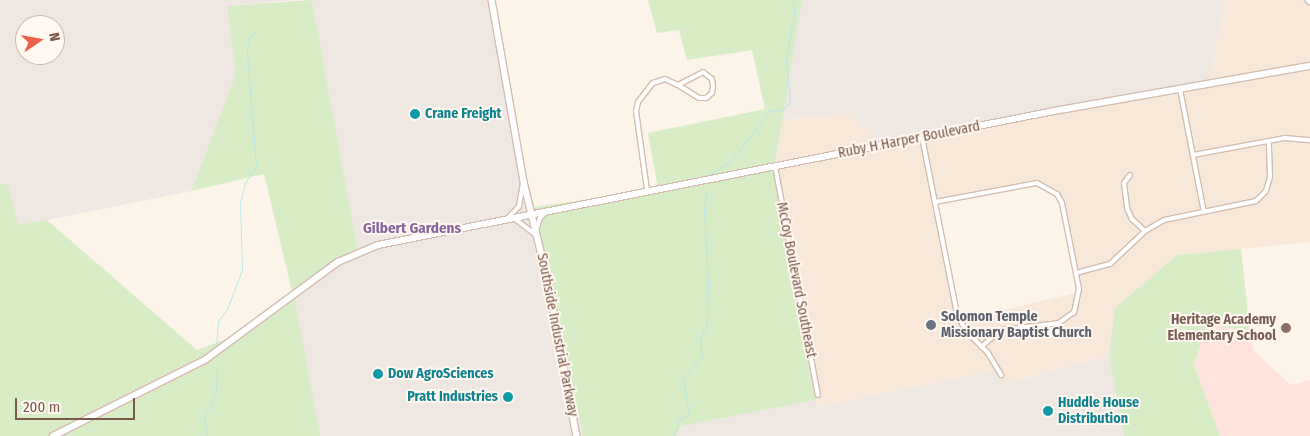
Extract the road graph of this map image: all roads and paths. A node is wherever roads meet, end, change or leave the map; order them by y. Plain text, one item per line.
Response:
1 (492, 0) edge
2 (1310, 66) edge
3 (678, 85) junction
4 (1180, 89) junction
5 (922, 137) junction
6 (1269, 140) junction
7 (1310, 140) edge
8 (1193, 155) junction
9 (775, 166) junction
10 (1130, 175) dead end
11 (714, 178) junction
12 (524, 182) junction
13 (715, 185) dead end
14 (647, 190) junction
15 (934, 202) junction
16 (550, 210) junction
17 (1204, 212) junction
18 (530, 214) junction
19 (508, 218) junction
20 (1145, 231) junction
21 (535, 234) junction
22 (1076, 273) junction
23 (981, 347) junction
24 (1001, 375) dead end
25 (818, 395) dead end
26 (53, 436) edge
27 (577, 436) edge

1 - 12 street, Southside Industrial Parkway
2 - 4 street, Ruby H Harper Boulevard
3 - 3 street
3 - 14 street
4 - 5 street, Ruby H Harper Boulevard
4 - 8 street
5 - 9 street, Ruby H Harper Boulevard
5 - 15 street
6 - 7 street
6 - 8 street
6 - 17 street
8 - 17 street
9 - 11 street, Ruby H Harper Boulevard
9 - 25 street, McCoy Boulevard Southeast
10 - 20 street
11 - 13 street
11 - 14 street, Ruby H Harper Boulevard
12 - 18 street, Southside Industrial Parkway
12 - 19 street, Southside Industrial Parkway
14 - 16 street, Ruby H Harper Boulevard
15 - 22 street
15 - 23 street
16 - 18 street, Ruby H Harper Boulevard
16 - 21 street, Southside Industrial Parkway
17 - 20 street
18 - 19 street, Ruby H Harper Boulevard
18 - 21 street, Southside Industrial Parkway
19 - 21 street
19 - 26 street, Ruby H Harper Boulevard
20 - 22 street
21 - 27 street, Southside Industrial Parkway
22 - 23 street
23 - 24 street

